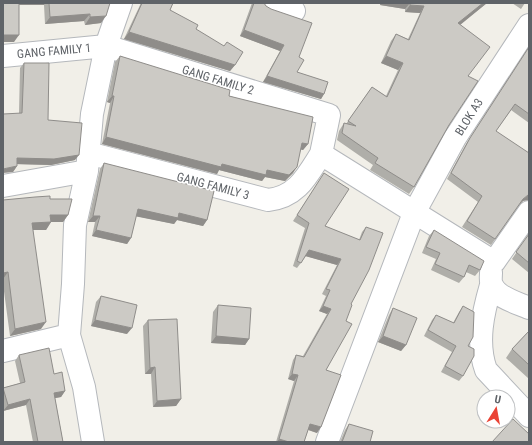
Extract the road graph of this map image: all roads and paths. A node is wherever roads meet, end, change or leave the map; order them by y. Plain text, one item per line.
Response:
1 (121, 3) edge
2 (270, 3) edge
3 (294, 11) dead end
4 (529, 25) edge
5 (106, 46) junction
6 (3, 56) edge
7 (321, 154) junction
8 (87, 162) junction
9 (3, 186) edge
10 (529, 212) edge
11 (414, 213) junction
12 (494, 262) junction
13 (491, 285) junction
14 (529, 308) edge
15 (69, 335) junction
16 (3, 351) edge
17 (529, 416) edge
18 (93, 442) edge
19 (327, 442) edge

1 - 5 street
2 - 3 street
4 - 11 street, BLOK A3
5 - 6 street, GANG FAMILY 1
5 - 7 street, GANG FAMILY 2
5 - 8 street
7 - 8 street, GANG FAMILY 3
7 - 11 street
8 - 9 street
8 - 15 street
10 - 12 street
11 - 12 street
11 - 19 street, BLOK A3
12 - 13 street
13 - 14 street
13 - 17 street
15 - 16 street
15 - 18 street

